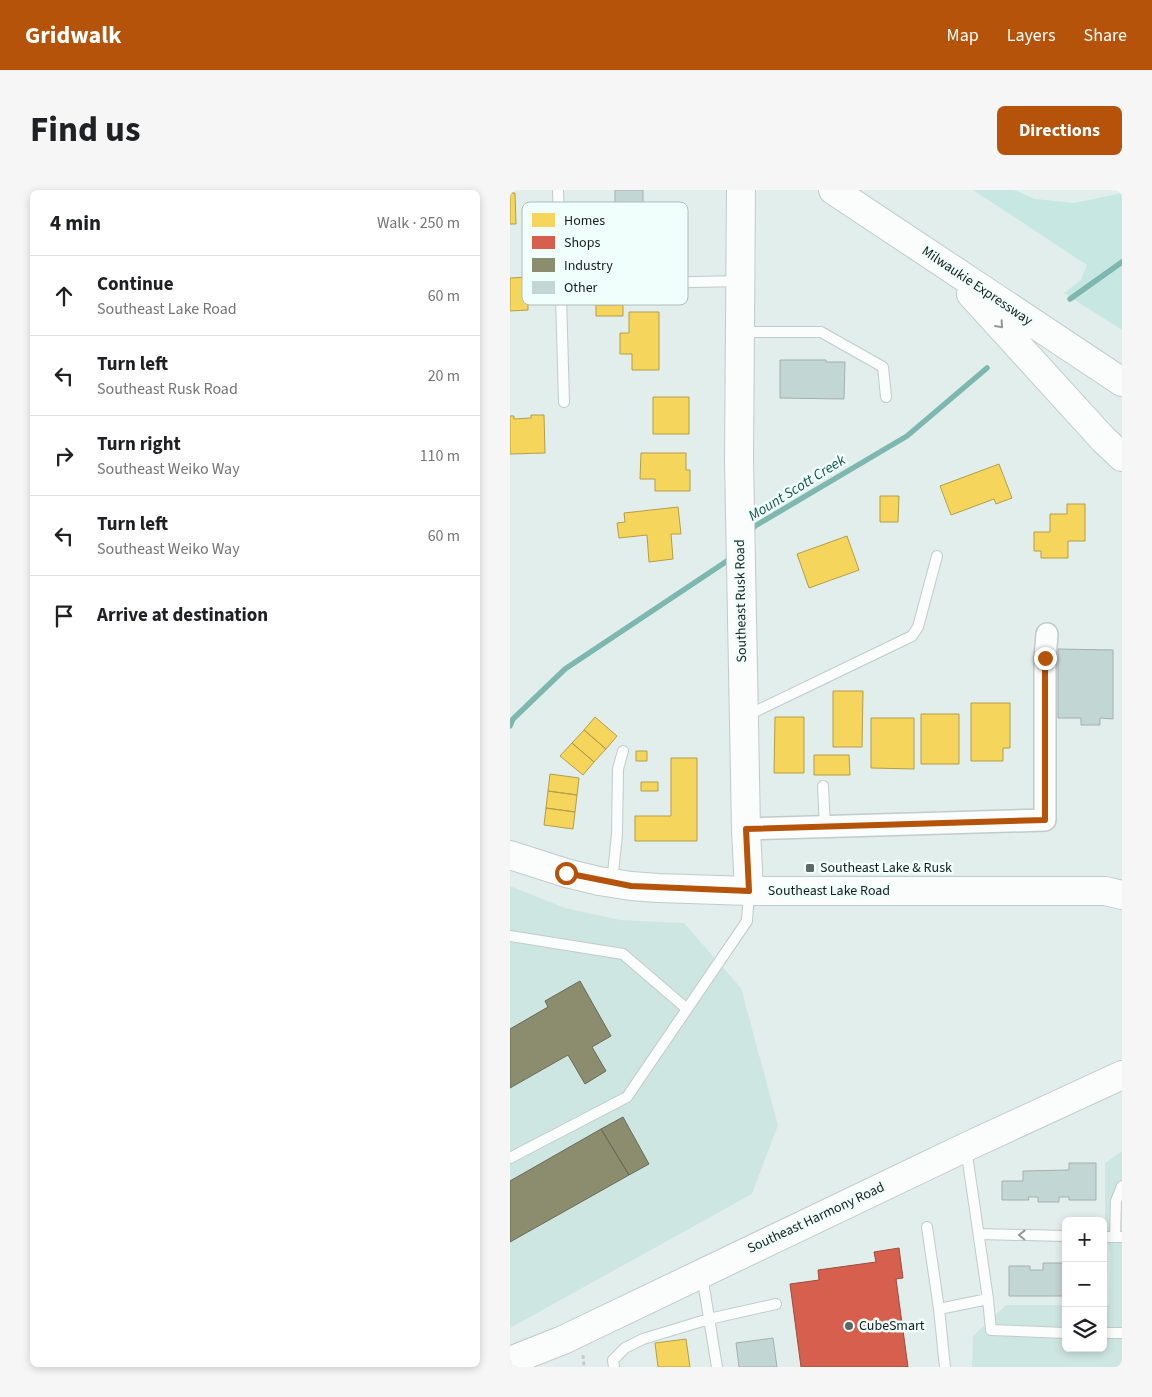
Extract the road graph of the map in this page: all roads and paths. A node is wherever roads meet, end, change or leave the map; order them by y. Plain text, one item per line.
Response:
1 (741, 190) edge
2 (833, 190) edge
3 (944, 263) junction
4 (741, 281) junction
5 (688, 282) edge
6 (561, 305) edge
7 (740, 332) junction
8 (1122, 382) edge
9 (886, 397) dead end
10 (564, 402) dead end
11 (1122, 457) edge
12 (937, 556) dead end
13 (1047, 634) dead end
14 (743, 718) junction
15 (623, 750) dead end
16 (823, 786) dead end
17 (825, 827) junction
18 (746, 829) junction
19 (510, 855) edge
20 (612, 883) junction
21 (749, 891) junction
22 (1122, 895) edge
23 (510, 936) edge
24 (687, 1009) junction
25 (1122, 1075) edge
26 (966, 1147) junction
27 (510, 1158) edge
28 (1122, 1186) edge
29 (928, 1226) dead end
30 (979, 1234) junction
31 (1062, 1236) edge
32 (1118, 1237) edge
33 (702, 1274) junction
34 (988, 1299) junction
35 (776, 1304) dead end
36 (939, 1309) junction
37 (709, 1319) junction
38 (1062, 1333) edge
39 (1107, 1333) edge
40 (1122, 1333) edge
41 (582, 1350) dead end
42 (510, 1361) edge
43 (584, 1367) edge
44 (614, 1367) edge
45 (717, 1367) edge
46 (944, 1367) edge

1 - 4 main road, Southeast Rusk Road
2 - 3 main road, Milwaukie Expressway
3 - 8 main road, Milwaukie Expressway
3 -> 11 main road
4 - 5 lane
4 - 7 main road, Southeast Rusk Road
6 - 10 lane
7 - 9 lane
7 - 14 main road, Southeast Rusk Road
12 - 14 lane
13 - 17 street
14 - 18 main road, Southeast Rusk Road
15 - 20 lane
16 - 17 lane
17 - 18 street
18 - 21 main road, Southeast Rusk Road
19 - 20 main road, Southeast Lake Road
20 - 21 main road, Southeast Lake Road
21 - 22 main road, Southeast Lake Road
21 - 24 lane
23 - 24 lane
24 - 27 lane
25 - 26 main road, Southeast Harmony Road
26 - 30 lane
26 - 33 main road, Southeast Harmony Road
28 - 32 lane
29 - 36 lane
31 -> 30 lane
30 - 34 lane
33 - 37 lane
33 - 42 main road, Southeast Harmony Road
34 - 36 lane
34 - 38 lane
35 - 37 lane
36 - 46 lane
37 - 44 lane
37 - 45 lane
39 - 40 lane
41 - 43 path

